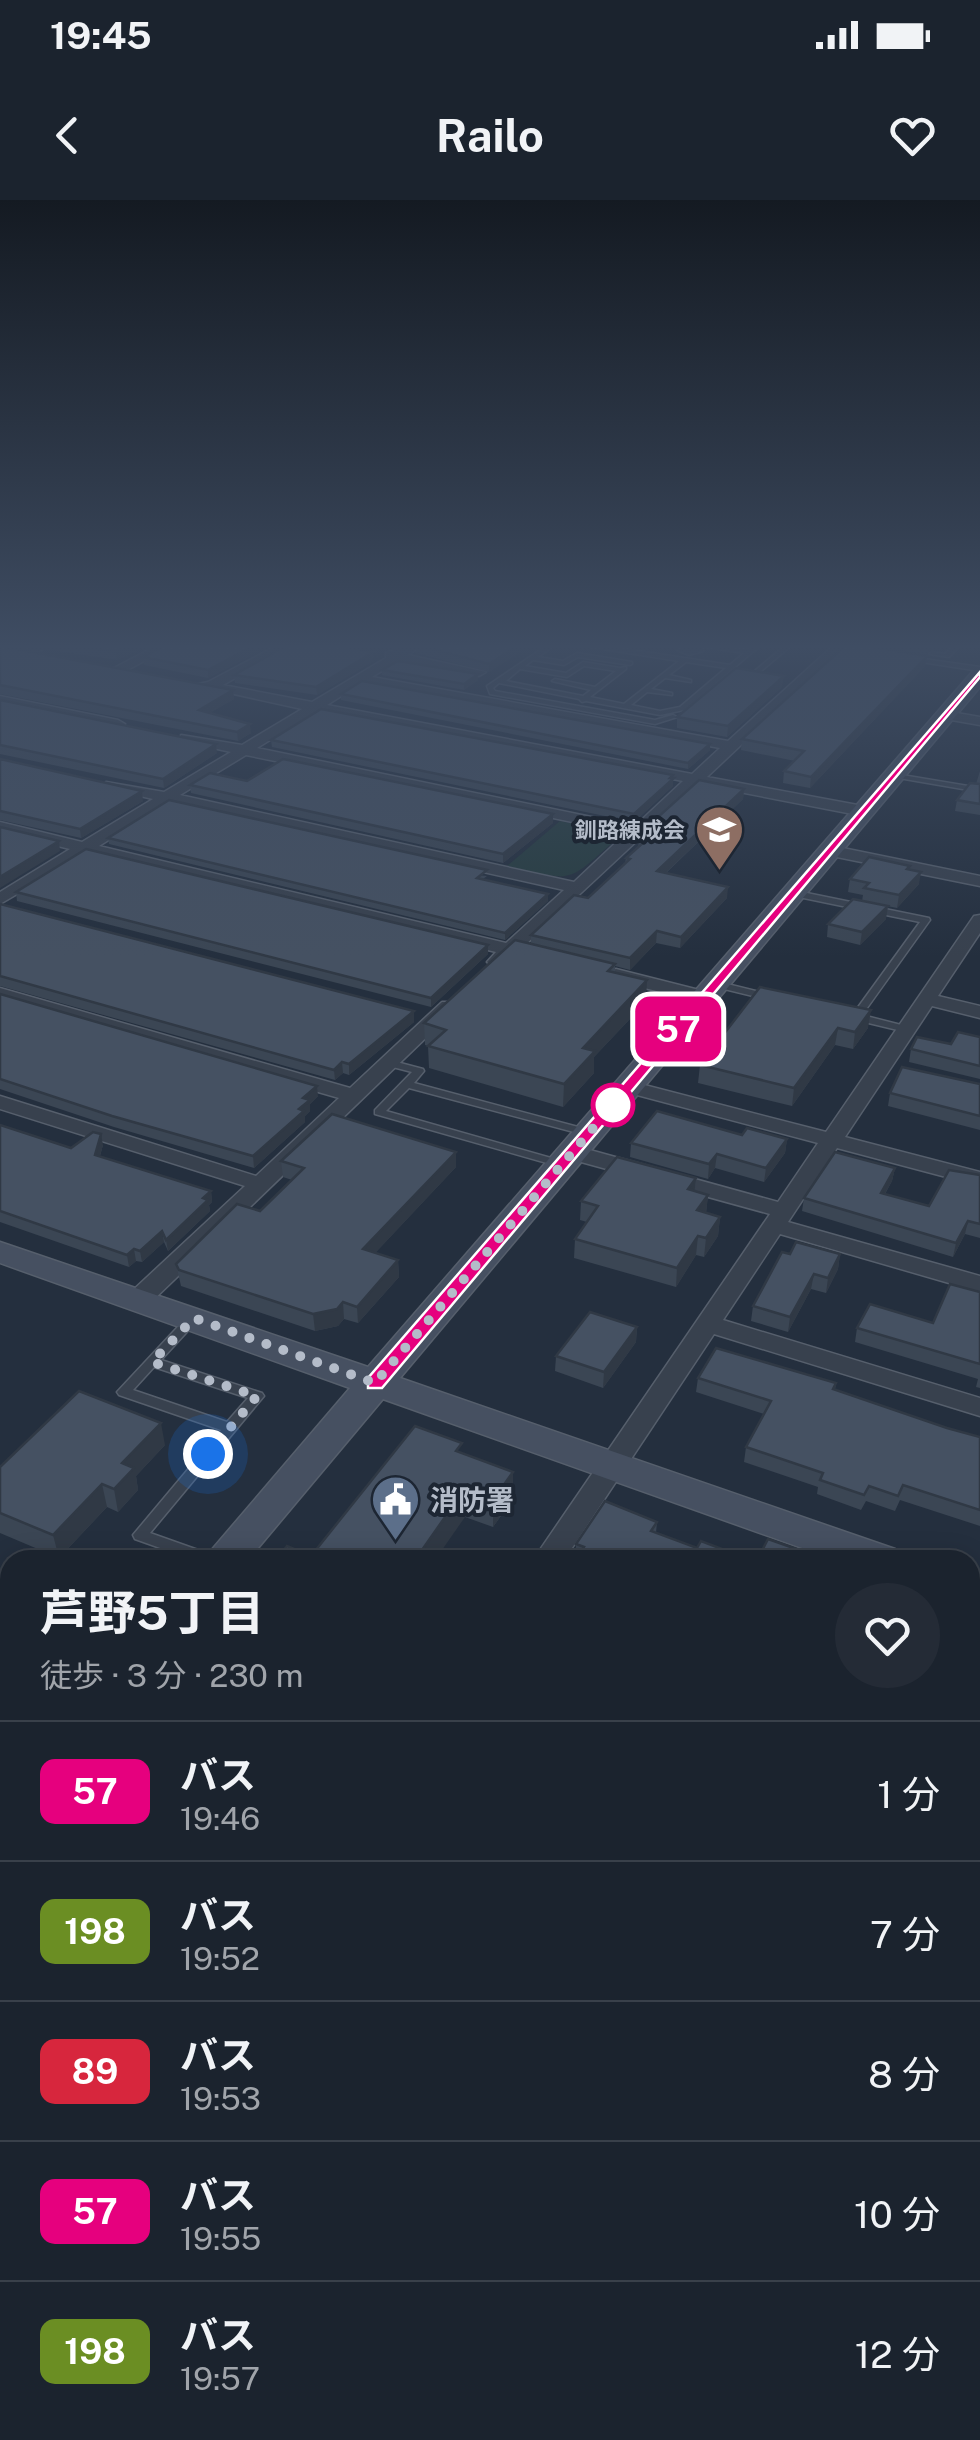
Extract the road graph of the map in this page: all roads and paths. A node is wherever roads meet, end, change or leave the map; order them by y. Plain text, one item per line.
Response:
1 (237, 749) edge
2 (536, 749) edge
3 (728, 749) edge
4 (915, 749) edge
5 (244, 750) junction
6 (893, 775) junction
7 (694, 779) junction
8 (93, 780) edge
9 (980, 790) edge
10 (167, 797) junction
11 (863, 811) junction
12 (0, 827) edge
13 (638, 831) junction
14 (82, 848) junction
15 (828, 850) junction
16 (980, 881) edge
17 (575, 887) junction
18 (792, 892) junction
19 (6, 904) edge
20 (976, 934) edge
21 (520, 952) junction
22 (588, 968) edge
23 (486, 972) edge
24 (709, 990) junction
25 (0, 994) edge
26 (460, 995) edge
27 (927, 1000) junction
28 (787, 1001) edge
29 (980, 1012) edge
30 (841, 1013) edge
31 (859, 1018) junction
32 (906, 1029) junction
33 (389, 1063) junction
34 (407, 1084) junction
35 (629, 1087) junction
36 (354, 1096) junction
37 (0, 1102) edge
38 (832, 1139) junction
39 (574, 1150) junction
40 (980, 1179) edge
41 (258, 1183) junction
42 (778, 1218) junction
43 (0, 1252) edge
44 (980, 1284) edge
45 (140, 1298) junction
46 (194, 1318) junction
47 (708, 1324) junction
48 (152, 1362) junction
49 (375, 1383) junction
50 (980, 1407) edge
51 (230, 1428) junction
52 (608, 1467) junction
53 (183, 1550) edge
54 (233, 1550) edge
55 (554, 1550) edge
56 (852, 1550) edge

1 - 5 street
2 - 7 street
3 - 7 street
4 - 6 street
5 - 10 street
5 - 13 street
6 - 9 lane
6 - 11 street
7 - 11 street
7 - 13 street
8 - 10 street
10 - 14 street
10 - 17 street
11 - 15 street
12 - 14 street
13 - 17 street
14 - 19 street
14 - 21 street
15 - 16 street
15 - 18 street
17 - 21 street
18 - 24 street
18 - 31 lane
20 - 27 street
21 - 23 street
22 - 24 street
24 - 28 lane
24 - 35 street
25 - 36 street
26 - 33 street
27 - 29 street
27 - 32 street
30 - 31 lane
31 - 32 lane
32 - 38 street
33 - 34 lane
33 - 36 street
34 - 39 lane
34 - 39 lane
35 - 38 street
35 - 39 street
36 - 41 street
37 - 41 street
38 - 40 street
38 - 42 street
39 - 42 street
39 - 49 street
41 - 45 street
42 - 44 street
42 - 47 street
43 - 45 street
45 - 46 street
46 - 48 lane
46 - 49 street
47 - 50 street
47 - 52 street
48 - 51 lane
48 - 51 lane
49 - 52 street
49 - 54 street
51 - 53 lane
52 - 55 street
52 - 56 street

